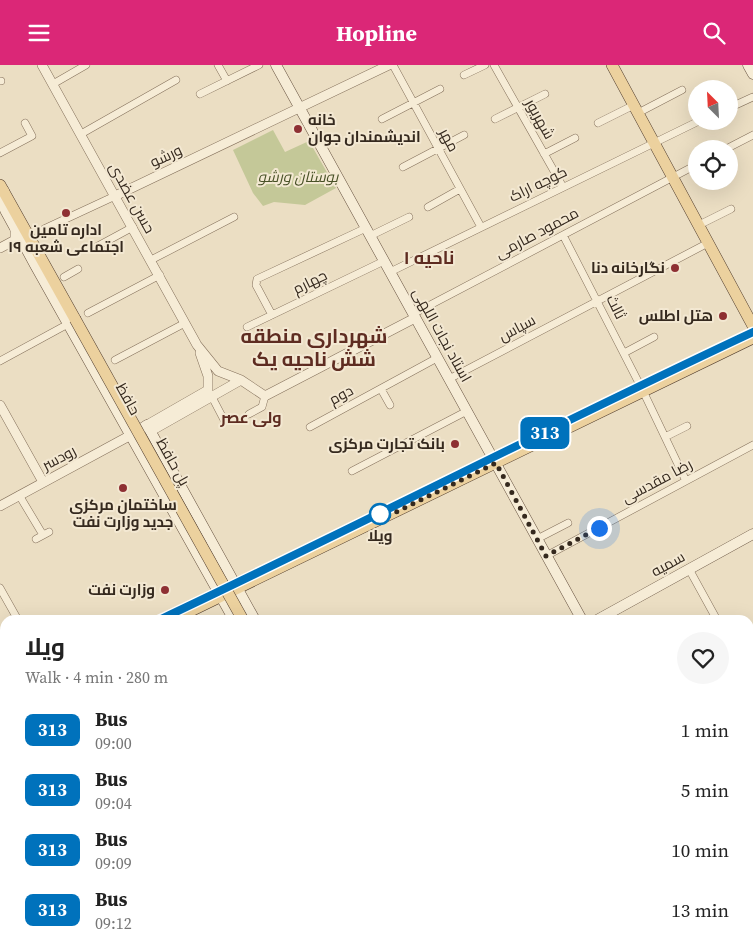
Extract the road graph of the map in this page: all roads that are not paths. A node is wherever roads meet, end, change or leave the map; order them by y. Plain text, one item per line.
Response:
1 (42, 65) edge
2 (86, 65) edge
3 (218, 65) edge
4 (259, 65) edge
5 (276, 65) edge
6 (389, 65) edge
7 (393, 65) edge
8 (485, 65) edge
9 (494, 65) edge
10 (612, 65) edge
11 (748, 65) edge
12 (753, 74) edge
13 (464, 75) dead end
14 (176, 80) dead end
15 (227, 81) junction
16 (53, 84) junction
17 (440, 89) dead end
18 (682, 90) dead end
19 (200, 94) dead end
20 (545, 94) dead end
21 (753, 97) edge
22 (414, 103) junction
23 (738, 104) edge
24 (518, 107) junction
25 (300, 108) junction
26 (636, 109) junction
27 (382, 119) dead end
28 (495, 119) dead end
29 (25, 123) dead end
30 (598, 123) dead end
31 (688, 126) edge
32 (81, 134) junction
33 (464, 135) dead end
34 (753, 135) edge
35 (575, 137) dead end
36 (654, 142) junction
37 (738, 143) edge
38 (438, 149) junction
39 (0, 153) edge
40 (544, 154) junction
41 (403, 167) dead end
42 (688, 169) edge
43 (673, 177) junction
44 (563, 187) junction
45 (2, 188) edge
46 (460, 189) junction
47 (115, 196) junction
48 (428, 207) dead end
49 (731, 209) dead end
50 (234, 217) dead end
51 (408, 217) dead end
52 (698, 225) junction
53 (133, 227) junction
54 (481, 227) junction
55 (15, 228) junction
56 (44, 229) dead end
57 (368, 232) junction
58 (563, 235) junction
59 (708, 243) junction
60 (96, 247) dead end
61 (0, 248) edge
62 (151, 260) junction
63 (384, 261) junction
64 (78, 269) dead end
65 (390, 272) junction
66 (160, 275) junction
67 (64, 277) dead end
68 (597, 301) junction
69 (88, 313) dead end
70 (272, 315) junction
71 (414, 316) junction
72 (72, 322) junction
73 (185, 323) junction
74 (753, 326) edge
75 (247, 327) dead end
76 (654, 337) dead end
77 (753, 338) edge
78 (197, 345) junction
79 (624, 353) junction
80 (437, 358) junction
81 (115, 360) dead end
82 (0, 361) edge
83 (449, 379) junction
84 (241, 380) junction
85 (381, 389) junction
86 (644, 391) junction
87 (265, 396) junction
88 (212, 397) junction
89 (0, 405) edge
90 (390, 405) dead end
91 (467, 411) junction
92 (249, 414) dead end
93 (3, 416) edge
94 (224, 420) dead end
95 (687, 426) dead end
96 (310, 427) dead end
97 (149, 428) junction
98 (131, 435) junction
99 (665, 437) junction
100 (753, 445) edge
101 (496, 463) junction
102 (352, 471) dead end
103 (686, 481) junction
104 (42, 482) junction
105 (19, 495) junction
106 (193, 505) junction
107 (0, 506) edge
108 (175, 515) junction
109 (568, 523) dead end
110 (208, 533) junction
111 (753, 534) edge
112 (43, 536) dead end
113 (537, 539) junction
114 (190, 542) junction
115 (546, 556) junction
116 (689, 569) junction
117 (0, 587) edge
118 (238, 589) junction
119 (221, 597) junction
120 (15, 615) edge
121 (183, 615) edge
122 (231, 615) edge
123 (240, 615) edge
124 (252, 615) edge
125 (579, 615) edge
126 (606, 615) edge
127 (714, 615) edge

1 - 16 street, حسن عضدی
2 - 16 street
3 - 15 street
4 - 15 street
5 - 25 main road, استاد نجات اللهی
6 - 25 street, ورشو
7 - 22 street, مهر
8 - 13 street
9 - 24 street, شهریور
10 - 26 main road
11 - 12 main road
14 - 32 street
15 - 19 street
16 - 32 street, حسن عضدی
17 - 22 street
18 - 26 street
20 - 24 street
21 - 23 street
22 - 27 street
22 - 38 street, مهر
24 - 28 street
24 - 40 street, شهریور
25 - 47 street, ورشو
25 - 57 main road, استاد نجات اللهی
26 - 30 street
26 - 36 main road
29 - 39 street
31 - 36 street, کوچه اراک
32 - 47 street, حسن عضدی
33 - 38 street
34 - 37 street
35 - 40 street
36 - 43 main road
36 - 44 street, کوچه اراک
38 - 41 street
38 - 46 street, مهر
40 - 44 street, شهریور
42 - 43 street, محمود صارمی
43 - 52 main road
43 - 58 street, محمود صارمی
44 - 54 street, کوچه اراک
45 - 55 main road, حافظ
45 - 72 main road, حافظ
46 - 48 street
46 - 54 street, مهر
47 - 53 street, حسن عضدی
47 - 56 street, ورشو
49 - 52 street
50 - 62 street
51 - 57 street
52 - 59 main road
53 - 60 street
53 - 62 street, حسن عضدی
54 - 65 street, کوچه اراک
55 - 61 street
55 - 72 main road, حافظ
57 - 63 main road, استاد نجات اللهی
57 - 70 street
58 - 68 street, ثالث
58 - 71 street, محمود صارمی
59 - 68 street, سپاس
59 - 74 main road
62 - 66 street, حسن عضدی
63 - 65 main road, استاد نجات اللهی
63 - 70 street, چهارم
64 - 67 street
65 - 71 main road, استاد نجات اللهی
66 - 69 street
66 - 73 street, حسن عضدی
68 - 79 street, ثالث
68 - 83 street, سپاس
70 - 75 street, چهارم
71 - 80 main road, استاد نجات اللهی
71 - 87 street, محمود صارمی
72 - 82 street
72 - 98 main road, حافظ
72 - 123 main road, پل حافظ, bridge
73 - 78 street, حسن عضدی
73 - 81 street
76 - 79 street
77 - 86 main road
78 - 84 street
78 - 97 street
79 - 86 street, ثالث
80 - 83 main road, استاد نجات اللهی
80 - 85 street, دوم
83 - 91 main road, استاد نجات اللهی
84 - 87 street
84 - 88 street
85 - 90 street
85 - 96 street, دوم
86 - 99 street, ثالث
86 - 101 main road
87 - 92 street
88 - 94 street
88 - 97 street
89 - 93 street
91 - 101 main road, استاد نجات اللهی
91 - 102 street
93 - 104 street
95 - 99 street
97 - 98 main road
97 - 106 main road, حافظ
98 - 104 street, رودسر
98 - 108 main road, حافظ
99 - 103 street, ثالث
100 - 103 street, رضا مقدسی
101 - 113 main road, استاد نجات اللهی
101 - 118 main road
103 - 115 street, رضا مقدسی
104 - 105 street, رودسر
105 - 107 street, رودسر
105 - 112 street
106 - 108 main road
106 - 110 main road, حافظ
108 - 114 main road, حافظ
109 - 113 street
110 - 114 main road
110 - 118 main road, حافظ
111 - 116 main road, سمیه
113 - 115 main road, استاد نجات اللهی
114 - 119 main road, حافظ
115 - 125 main road, استاد نجات اللهی
116 - 126 main road, سمیه
116 - 127 street
117 - 120 street
118 - 119 main road
118 - 124 main road, حافظ
119 - 121 main road
119 - 122 main road, حافظ

